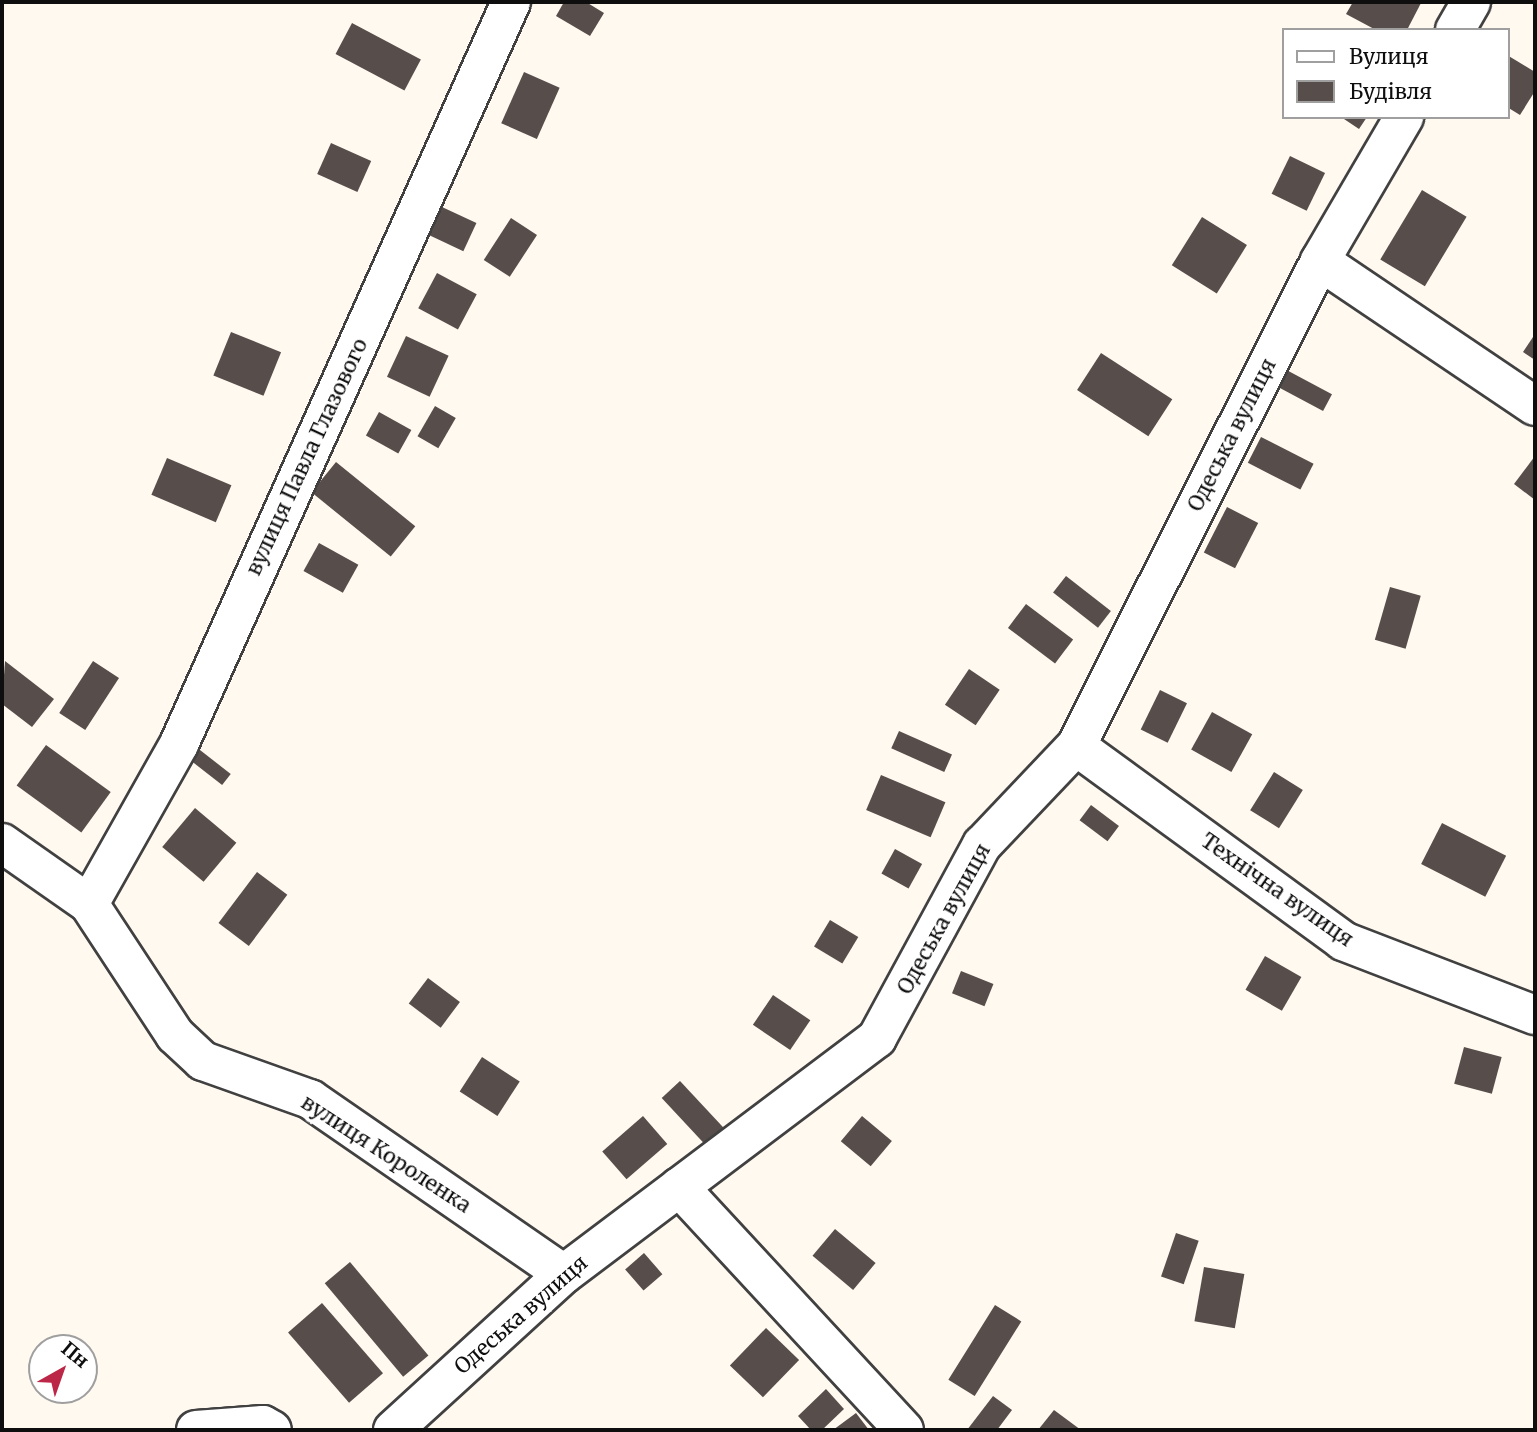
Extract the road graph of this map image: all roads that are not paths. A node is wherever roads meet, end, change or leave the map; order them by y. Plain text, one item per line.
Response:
1 (511, 2) edge
2 (1471, 2) edge
3 (1456, 28) edge
4 (1403, 119) edge
5 (1320, 261) junction
6 (1535, 406) edge
7 (1076, 746) junction
8 (2, 843) edge
9 (89, 904) junction
10 (1535, 1015) edge
11 (679, 1187) junction
12 (564, 1273) junction
13 (196, 1430) edge
14 (272, 1430) edge
15 (393, 1430) edge
16 (904, 1430) edge

1 - 9 street, вулиця Павла Глазового
2 - 3 street
4 - 5 street, Одеська вулиця
5 - 6 street
5 - 7 street, Одеська вулиця
7 - 10 street, Технічна вулиця
7 - 11 street, Одеська вулиця
8 - 9 street, вулиця Короленка
9 - 12 street, вулиця Короленка
11 - 12 street, Одеська вулиця
11 - 16 street
12 - 15 street, Одеська вулиця
13 - 14 street

